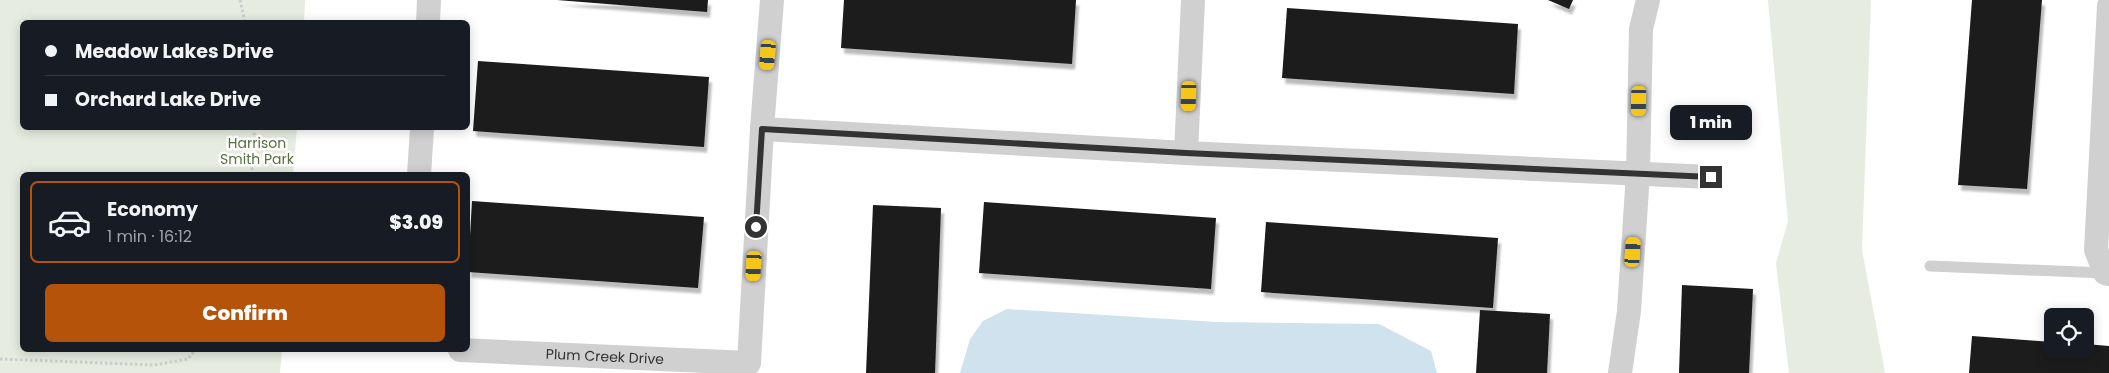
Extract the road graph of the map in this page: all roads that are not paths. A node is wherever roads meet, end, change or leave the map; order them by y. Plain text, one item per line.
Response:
1 (430, 0) edge
2 (772, 0) edge
3 (1193, 0) edge
4 (1648, 0) edge
5 (2109, 6) edge
6 (428, 20) edge
7 (2108, 49) edge
8 (762, 129) junction
9 (422, 130) edge
10 (1186, 153) junction
11 (419, 172) edge
12 (1638, 174) junction
13 (1711, 177) dead end
14 (1930, 266) dead end
15 (2107, 274) edge
16 (470, 350) edge
17 (1620, 373) edge

1 - 6 street
2 - 8 street
3 - 10 street
4 - 12 street
5 - 7 street
7 - 15 street
8 - 10 street
8 - 16 street, Plum Creek Drive
9 - 11 street
10 - 12 street
12 - 13 street
12 - 17 street
14 - 15 lane

